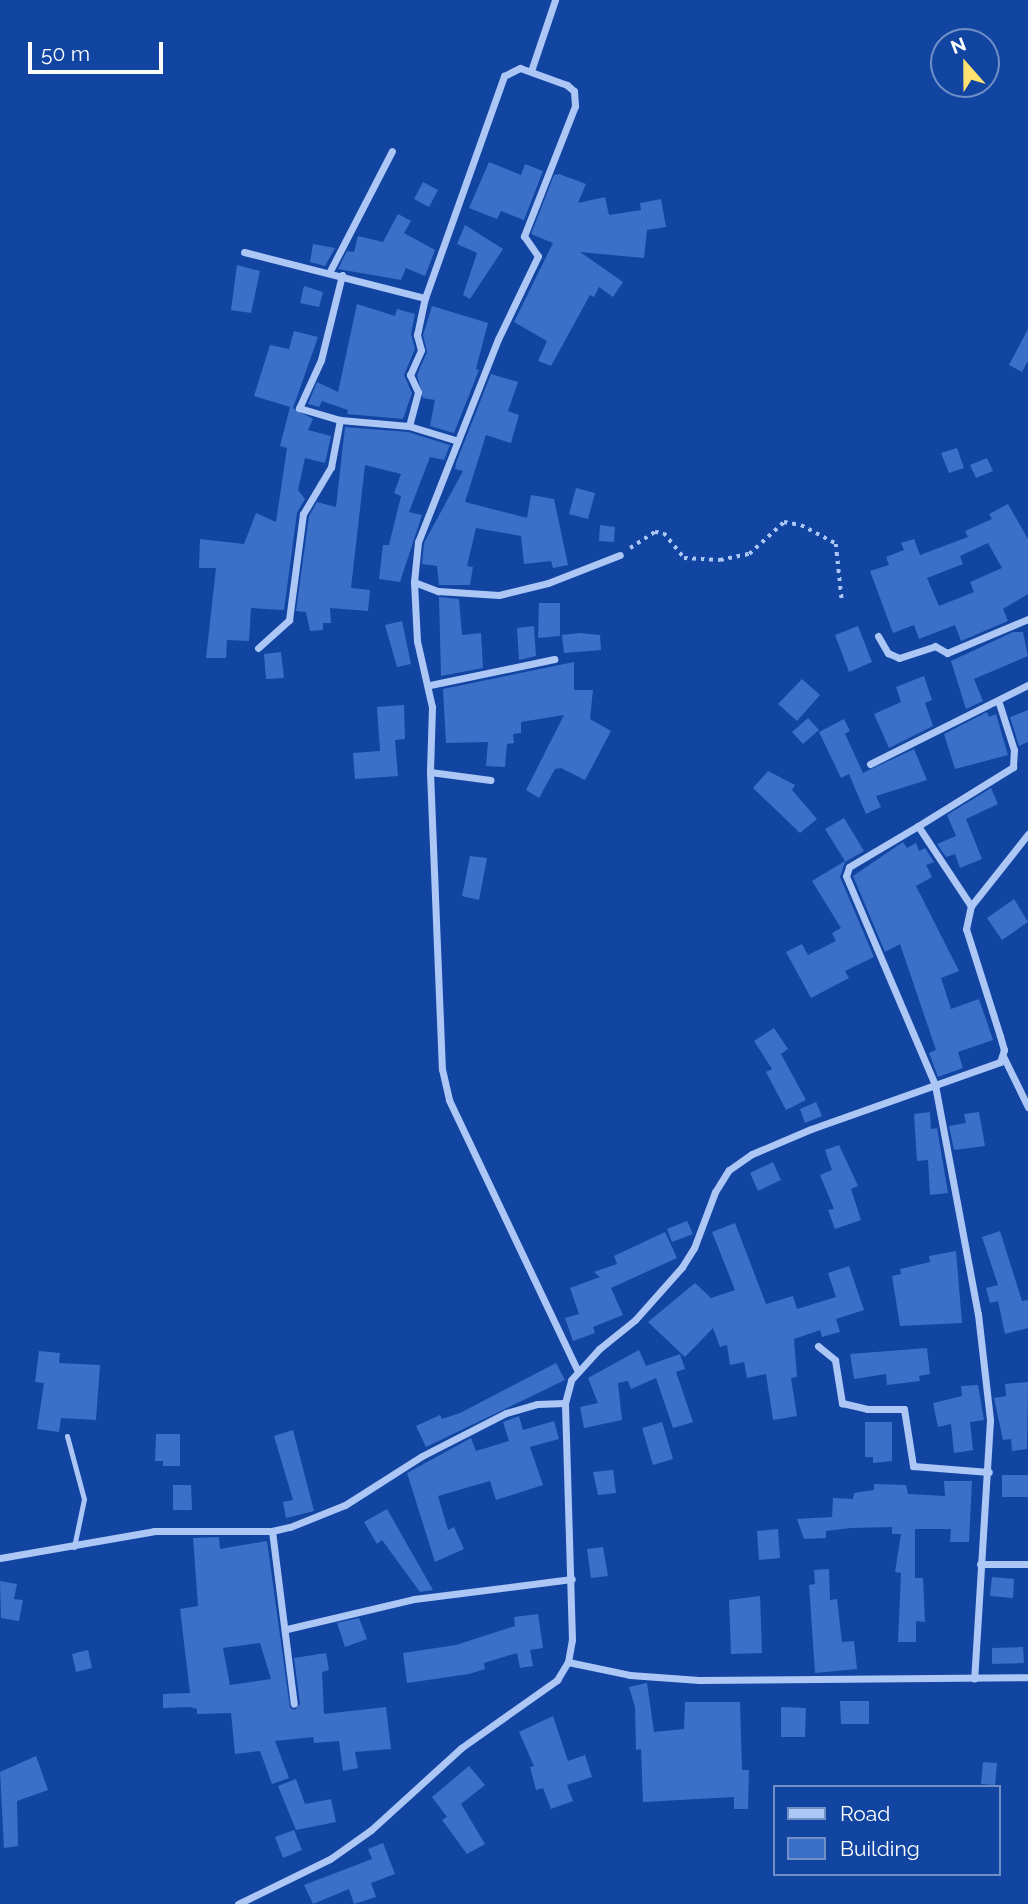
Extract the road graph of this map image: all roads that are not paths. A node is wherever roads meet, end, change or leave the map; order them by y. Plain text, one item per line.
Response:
1 (555, 0) edge
2 (531, 71) junction
3 (391, 151) dead end
4 (244, 253) dead end
5 (330, 271) junction
6 (342, 275) junction
7 (425, 298) junction
8 (340, 420) junction
9 (409, 426) junction
10 (458, 441) junction
11 (620, 555) road end
12 (414, 582) junction
13 (1028, 619) edge
14 (878, 636) dead end
15 (258, 648) dead end
16 (554, 659) dead end
17 (430, 685) junction
18 (1028, 685) edge
19 (999, 703) junction
20 (870, 764) dead end
21 (430, 772) junction
22 (490, 780) dead end
23 (918, 826) junction
24 (1028, 834) edge
25 (971, 906) junction
26 (1003, 1056) junction
27 (935, 1085) junction
28 (1028, 1107) edge
29 (818, 1346) dead end
30 (577, 1370) junction
31 (565, 1403) junction
32 (67, 1436) dead end
33 (989, 1472) junction
34 (272, 1531) junction
35 (74, 1547) junction
36 (0, 1558) edge
37 (980, 1564) junction
38 (1028, 1564) edge
39 (572, 1580) junction
40 (287, 1629) junction
41 (568, 1662) junction
42 (1028, 1677) edge
43 (974, 1679) junction
44 (294, 1704) dead end
45 (238, 1904) edge

1 - 2 street
2 - 7 street
2 - 10 street
3 - 5 street
4 - 5 street
5 - 6 street
6 - 7 street
6 - 8 street
7 - 9 street
8 - 9 street
8 - 15 street
9 - 10 street
10 - 12 street
11 - 12 street
12 - 17 street
13 - 14 street
16 - 17 street
17 - 21 street
18 - 19 street
19 - 20 street
19 - 23 street
21 - 22 street
21 - 30 street
23 - 25 street
23 - 27 street
24 - 25 street
25 - 26 street
26 - 27 street
26 - 28 street
27 - 30 street
27 - 33 street
29 - 33 street
30 - 31 street
31 - 34 street
31 - 39 street
32 - 35 lane
33 - 37 street
34 - 35 street
34 - 40 street
35 - 36 street
37 - 38 street
37 - 43 street
39 - 40 street
39 - 41 street
40 - 44 street
41 - 43 street
41 - 45 street
42 - 43 street

